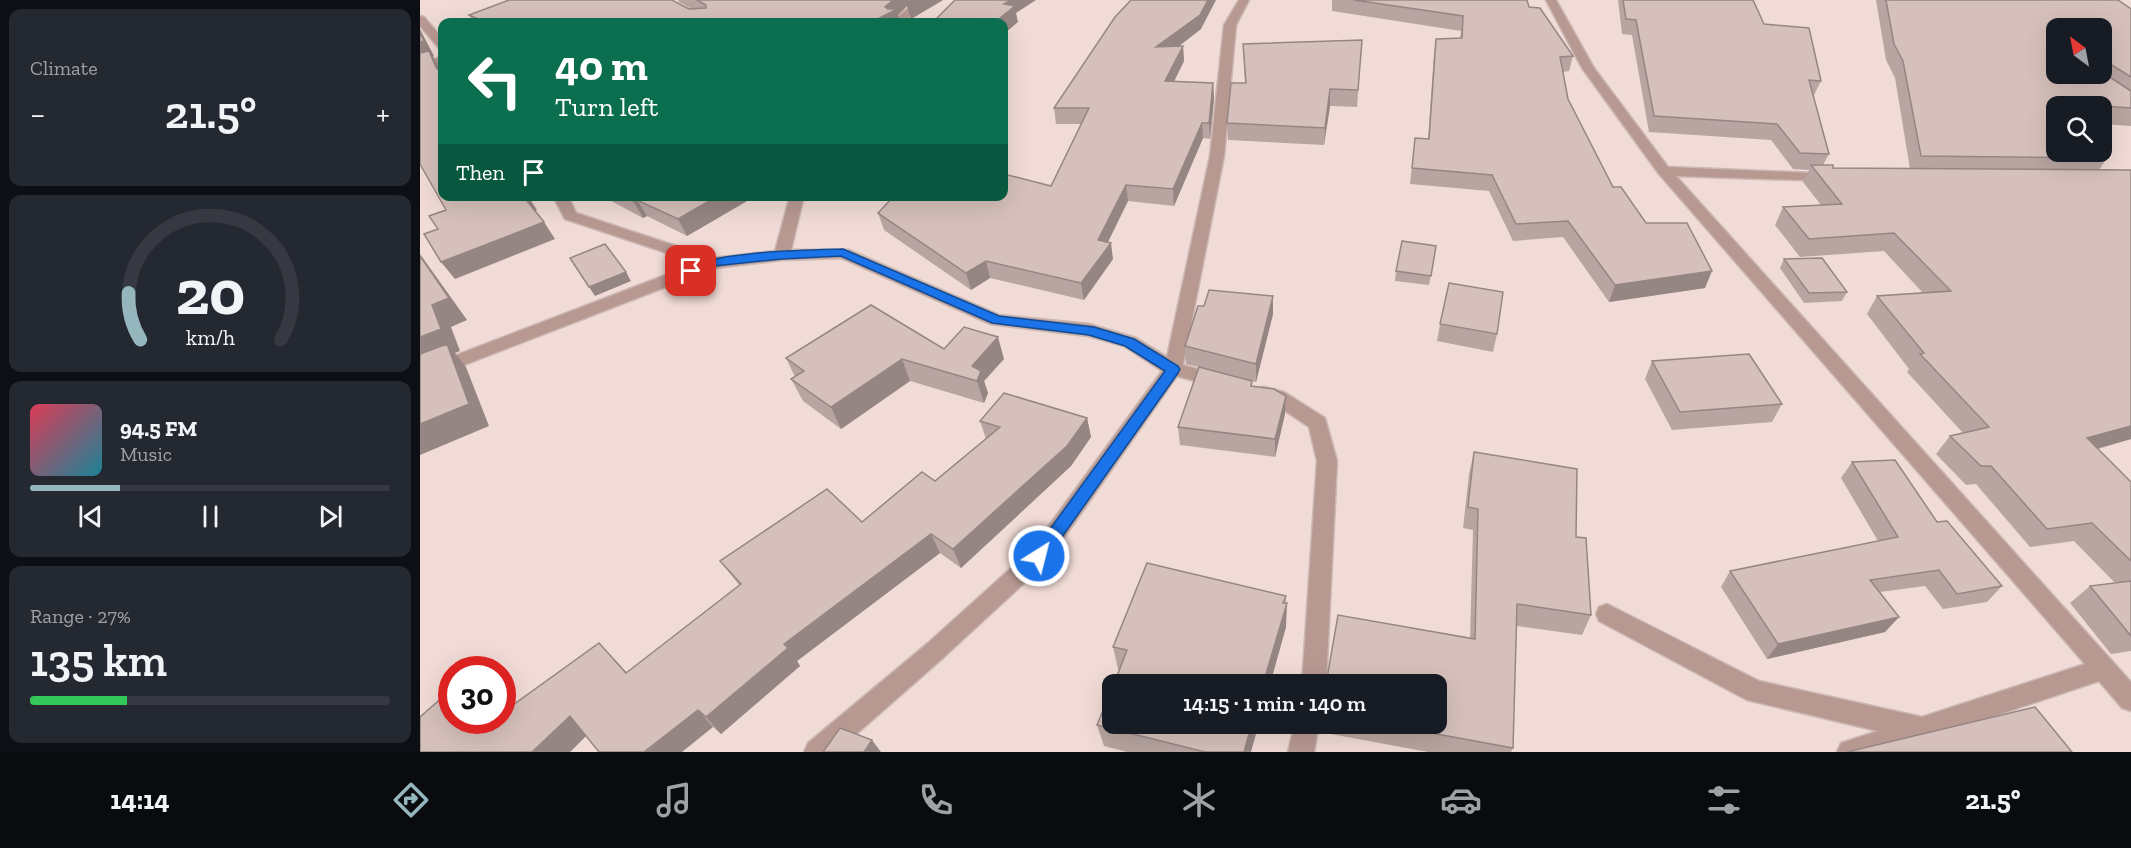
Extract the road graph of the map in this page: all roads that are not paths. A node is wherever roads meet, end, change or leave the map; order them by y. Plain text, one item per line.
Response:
1 (925, 0) edge
2 (1244, 0) edge
3 (1551, 0) edge
4 (902, 18) edge
5 (420, 19) edge
6 (438, 40) edge
7 (438, 62) edge
8 (420, 66) edge
9 (1664, 171) junction
10 (1849, 177) edge
11 (562, 201) edge
12 (796, 201) edge
13 (782, 255) junction
14 (712, 263) junction
15 (1173, 369) junction
16 (420, 376) edge
17 (1607, 614) dead end
18 (2104, 669) junction
19 (1315, 674) edge
20 (2131, 699) edge
21 (1920, 728) junction
22 (1304, 734) edge
23 (817, 752) edge
24 (1301, 752) edge
25 (1850, 752) edge

1 - 4 street
2 - 15 street
3 - 9 street
5 - 6 street
7 - 8 street
9 - 10 street
9 - 18 street
11 - 14 street
12 - 13 street
13 - 14 street
13 - 15 street
14 - 16 street
15 - 19 street
15 - 23 street
17 - 21 street
18 - 20 street
18 - 21 street
21 - 25 street
22 - 24 street

